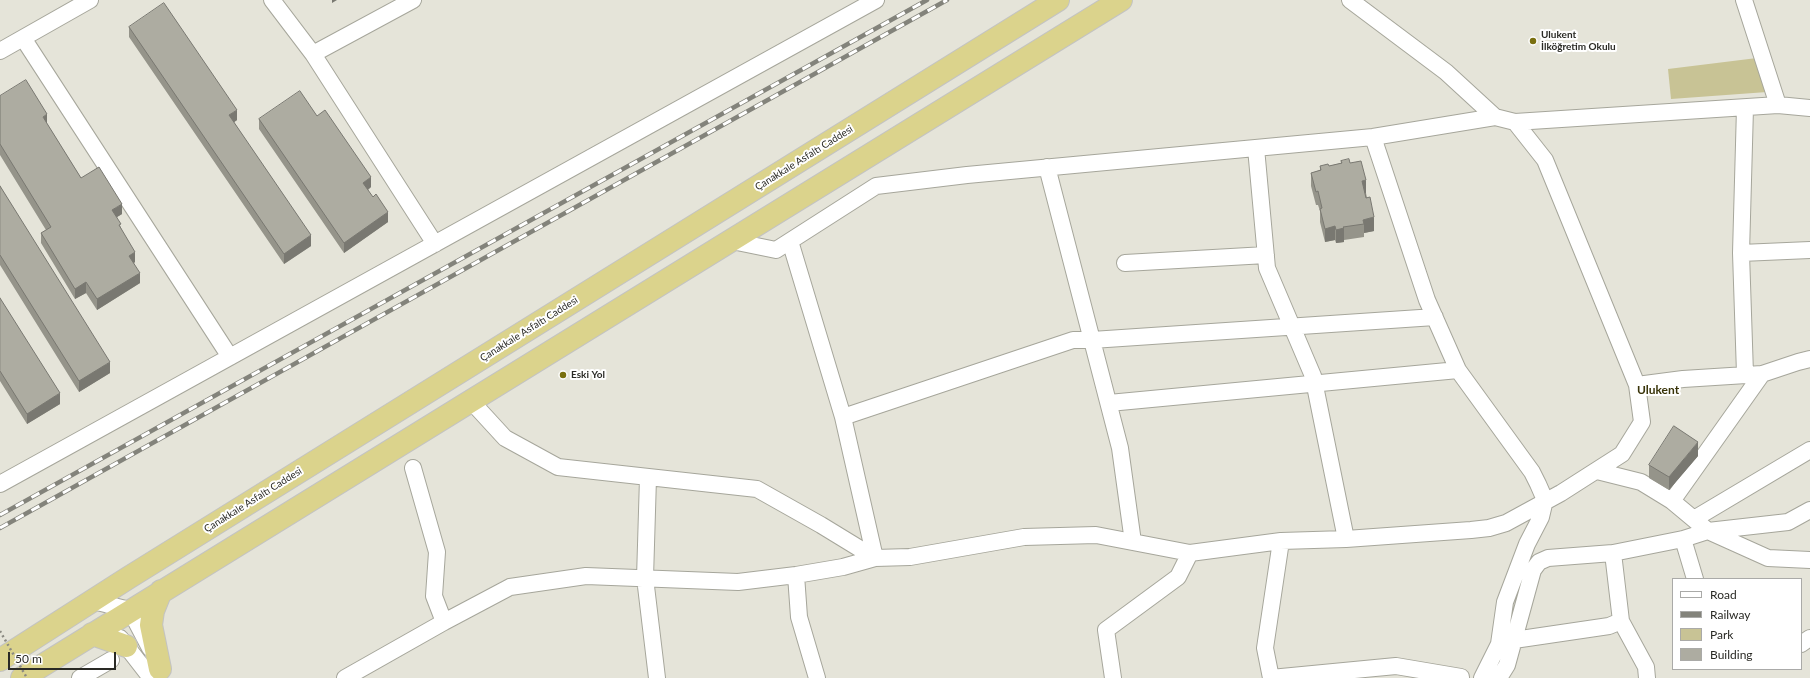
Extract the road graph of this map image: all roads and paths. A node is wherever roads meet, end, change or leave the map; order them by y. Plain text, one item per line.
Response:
1 (90, 0) edge
2 (272, 0) edge
3 (413, 0) edge
4 (876, 0) edge
5 (1058, 0) edge
6 (1121, 0) edge
7 (1350, 0) edge
8 (1744, 0) edge
9 (23, 38) junction
10 (0, 51) edge
11 (313, 54) junction
12 (1778, 105) junction
13 (1745, 108) junction
14 (1810, 108) edge
15 (1495, 116) junction
16 (1515, 122) junction
17 (1373, 137) junction
18 (1256, 148) junction
19 (1047, 167) junction
20 (732, 241) junction
21 (790, 241) junction
22 (435, 244) junction
23 (1810, 250) edge
24 (1741, 253) junction
25 (1266, 255) junction
26 (1125, 263) dead end
27 (1435, 317) junction
28 (1291, 326) junction
29 (1092, 340) junction
30 (230, 357) junction
31 (1810, 359) edge
32 (1458, 370) junction
33 (1745, 374) junction
34 (1762, 374) junction
35 (1314, 383) junction
36 (1637, 385) junction
37 (471, 401) junction
38 (1108, 403) junction
39 (843, 417) junction
40 (1810, 450) edge
41 (413, 468) dead end
42 (1597, 471) junction
43 (648, 478) junction
44 (0, 484) edge
45 (1545, 500) junction
46 (1672, 501) junction
47 (1810, 510) edge
48 (1694, 518) junction
49 (1708, 531) junction
50 (1346, 539) junction
51 (1683, 539) junction
52 (1281, 541) junction
53 (1133, 542) junction
54 (1190, 553) junction
55 (1613, 554) junction
56 (875, 558) junction
57 (1810, 560) edge
58 (796, 575) junction
59 (645, 578) junction
60 (1695, 578) edge
61 (161, 591) junction
62 (93, 601) junction
63 (130, 610) junction
64 (1620, 620) junction
65 (444, 622) junction
66 (101, 628) junction
67 (0, 631) edge
68 (1514, 640) junction
69 (118, 653) junction
70 (0, 660) edge
71 (159, 675) edge
72 (1461, 677) edge
73 (22, 678) edge
74 (27, 678) edge
75 (80, 678) edge
76 (346, 678) edge
77 (657, 678) edge
78 (817, 678) edge
79 (1113, 678) edge
80 (1271, 678) edge
81 (1482, 678) edge
82 (1499, 678) edge
83 (1647, 678) edge

1 - 9 street
2 - 11 street
3 - 11 street
4 - 22 street
5 - 62 highway, Çanakkale Asfaltı Caddesi
6 - 20 highway
7 - 15 street
8 - 12 street
9 - 10 street
9 - 30 street
11 - 22 street
12 - 13 street
12 - 14 street
13 - 16 street
13 - 24 street
15 - 16 street
15 - 17 street
16 - 36 street
17 - 18 street
17 - 27 street
18 - 19 street
18 - 25 street
19 - 21 street
19 - 29 street
20 - 21 street
20 - 37 highway
21 - 39 street
22 - 30 street
23 - 24 street
24 - 33 street
25 - 26 street
25 - 28 street
27 - 28 street
27 - 32 street
28 - 29 street
28 - 35 street
29 - 38 street
29 - 39 street
30 - 44 street
31 - 34 street
32 - 35 street
32 - 45 street
33 - 34 street
33 - 36 street
34 - 46 street
35 - 38 street
35 - 50 street
36 - 42 street
37 - 43 street
37 - 61 highway
38 - 53 street
39 - 56 street
40 - 48 street
41 - 65 street
42 - 45 street
42 - 46 street
43 - 56 street
43 - 59 street
45 - 50 street
45 - 81 street
46 - 48 street
47 - 49 street
48 - 49 street
49 - 51 street
49 - 57 street
50 - 52 street
51 - 55 street
51 - 60 street
52 - 54 street
52 - 80 street
53 - 54 street
53 - 56 street
54 - 79 street
55 - 64 street
55 - 68 street
56 - 58 street
58 - 59 street
58 - 78 street
59 - 65 street
59 - 77 street
61 - 63 highway
61 - 71 highway
62 - 63 street
62 - 66 street
62 - 70 highway, Çanakkale Asfaltı Caddesi
63 - 66 highway
63 - 71 street
64 - 68 street
64 - 83 street
65 - 76 street
66 - 69 highway
66 - 73 highway
67 - 74 path, bridge
68 - 82 street
69 - 71 street
69 - 75 street
72 - 80 street

